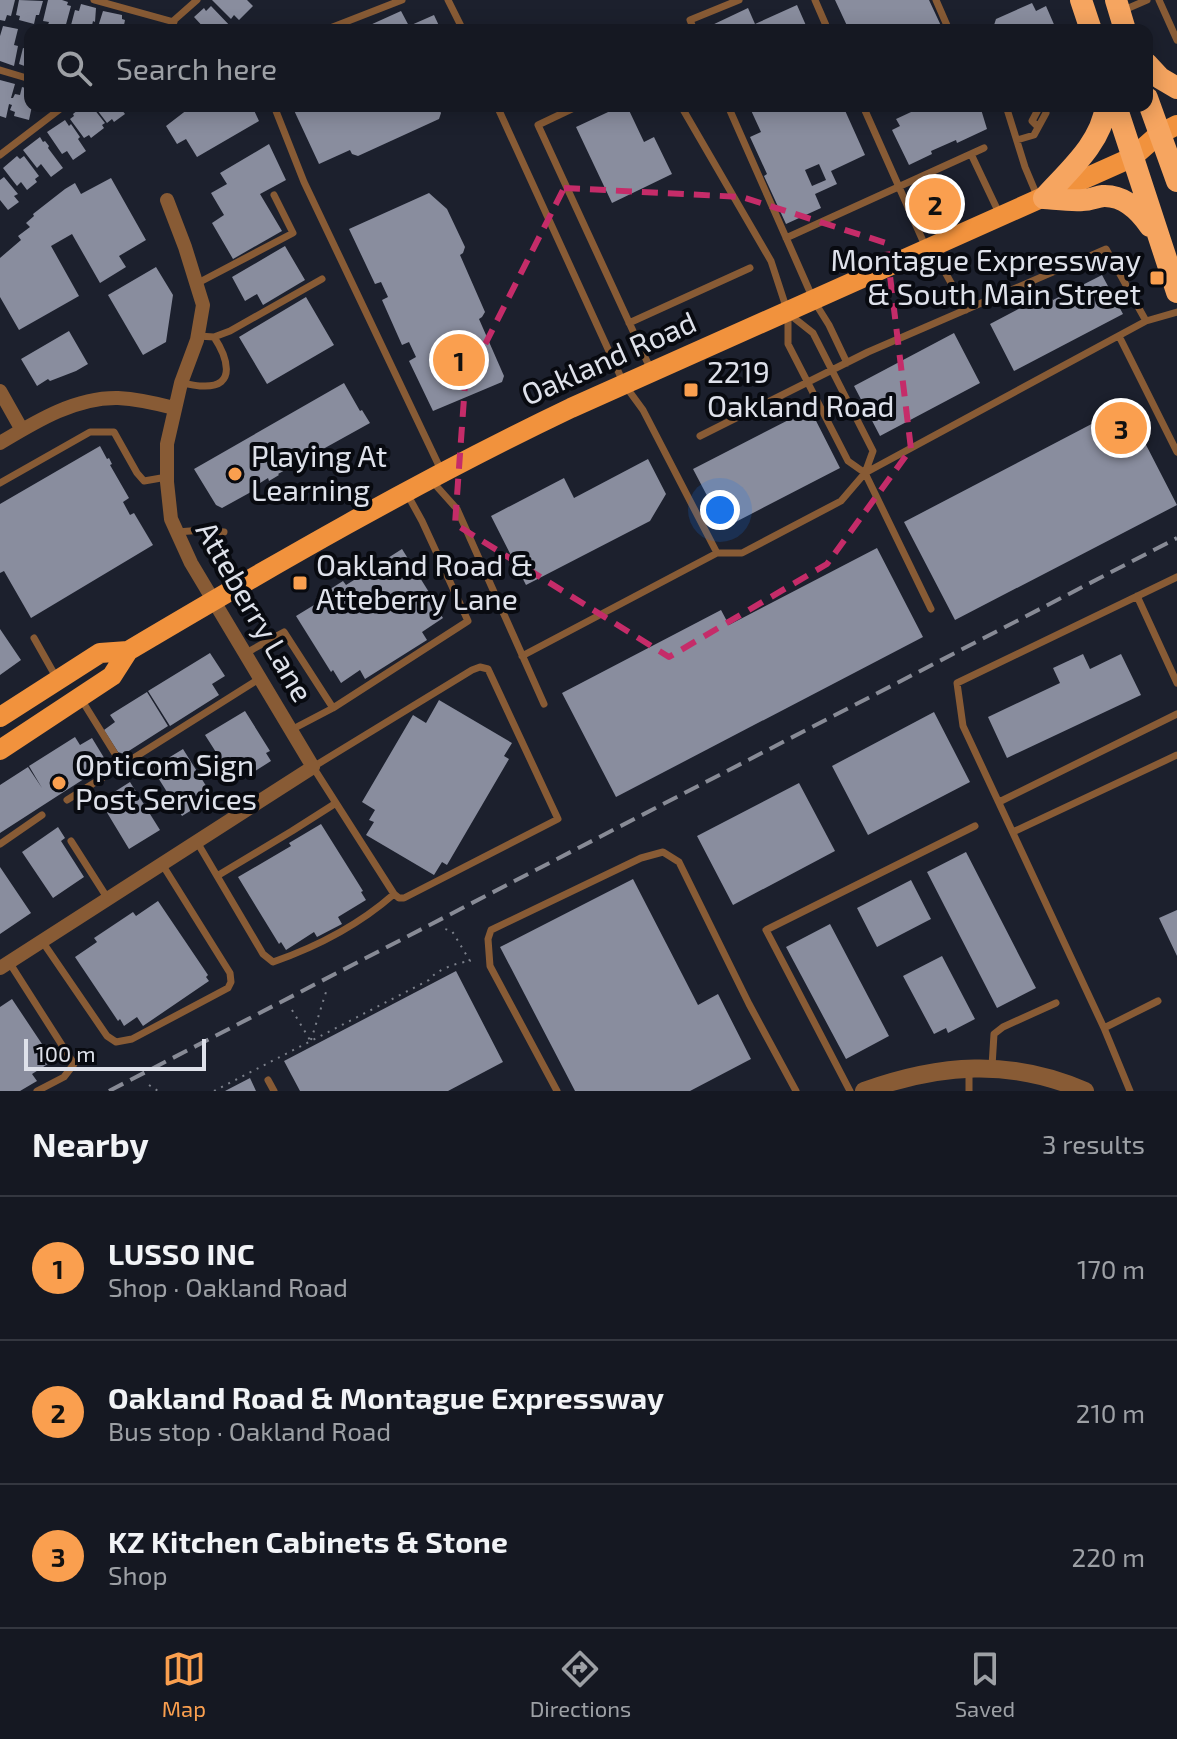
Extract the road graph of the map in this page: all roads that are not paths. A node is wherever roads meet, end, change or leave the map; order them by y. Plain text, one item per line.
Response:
1 (94, 0) edge
2 (402, 0) edge
3 (448, 0) edge
4 (739, 0) edge
5 (815, 0) edge
6 (936, 0) edge
7 (1081, 0) edge
8 (1147, 0) edge
9 (1159, 0) edge
10 (194, 1) edge
11 (1120, 14) edge
12 (1172, 19) edge
13 (174, 22) junction
14 (171, 24) edge
15 (340, 24) edge
16 (460, 24) edge
17 (692, 24) edge
18 (825, 24) edge
19 (946, 24) edge
20 (1089, 24) edge
21 (1176, 36) edge
22 (0, 70) edge
23 (1153, 70) edge
24 (24, 77) edge
25 (1177, 88) edge
26 (1153, 109) edge
27 (56, 112) edge
28 (276, 112) edge
29 (500, 112) edge
30 (565, 112) edge
31 (684, 112) edge
32 (731, 112) edge
33 (866, 112) edge
34 (1008, 112) edge
35 (1042, 112) edge
36 (1105, 112) edge
37 (1118, 112) edge
38 (1017, 140) junction
39 (1170, 140) edge
40 (984, 148) dead end
41 (971, 154) junction
42 (0, 155) edge
43 (1133, 157) junction
44 (1177, 181) edge
45 (899, 186) junction
46 (274, 195) dead end
47 (1041, 199) junction
48 (167, 200) dead end
49 (1000, 217) junction
50 (786, 238) junction
51 (1161, 243) junction
52 (927, 250) junction
53 (750, 268) dead end
54 (322, 279) dead end
55 (196, 284) junction
56 (1177, 292) edge
57 (814, 301) junction
58 (966, 310) junction
59 (1177, 312) edge
60 (788, 313) junction
61 (1146, 321) junction
62 (629, 323) junction
63 (198, 336) junction
64 (1119, 336) junction
65 (214, 337) junction
66 (847, 363) junction
67 (832, 370) junction
68 (652, 372) junction
69 (808, 382) junction
70 (181, 383) junction
71 (624, 384) junction
72 (0, 391) edge
73 (174, 408) junction
74 (22, 430) junction
75 (700, 436) dead end
76 (0, 443) edge
77 (1177, 452) edge
78 (865, 473) junction
79 (435, 475) junction
80 (167, 477) junction
81 (0, 483) edge
82 (405, 491) junction
83 (177, 532) junction
84 (224, 532) dead end
85 (717, 553) junction
86 (1177, 577) edge
87 (1137, 596) junction
88 (213, 600) junction
89 (931, 609) dead end
90 (34, 638) dead end
91 (128, 651) junction
92 (246, 653) junction
93 (522, 656) junction
94 (261, 678) junction
95 (57, 679) junction
96 (1177, 683) edge
97 (80, 697) junction
98 (544, 704) dead end
99 (333, 708) junction
100 (1177, 714) edge
101 (0, 717) edge
102 (291, 730) junction
103 (0, 750) edge
104 (1177, 755) edge
105 (122, 765) junction
106 (313, 767) junction
107 (67, 800) dead end
108 (999, 802) junction
109 (336, 803) junction
110 (42, 815) dead end
111 (975, 826) dead end
112 (1013, 832) junction
113 (71, 841) dead end
114 (196, 842) junction
115 (0, 844) edge
116 (162, 864) junction
117 (217, 876) junction
118 (394, 894) junction
119 (108, 899) junction
120 (42, 941) junction
121 (3, 966) edge
122 (1158, 1001) dead end
123 (1056, 1003) dead end
124 (1104, 1028) junction
125 (969, 1068) junction
126 (992, 1069) junction
127 (268, 1080) dead end
128 (37, 1091) edge
129 (274, 1091) edge
130 (557, 1091) edge
131 (796, 1091) edge
132 (850, 1091) edge
133 (864, 1091) edge
134 (969, 1091) edge
135 (1085, 1091) edge
136 (1130, 1091) edge

1 - 13 lane
2 - 15 lane
3 - 16 lane
4 - 17 lane
5 - 18 lane
6 - 19 lane
7 - 20 highway
8 - 11 lane
9 - 12 lane
10 - 13 lane
12 - 21 lane
13 - 14 lane
22 - 24 lane
23 - 25 highway
26 - 39 highway
27 - 42 lane
28 - 79 lane
29 - 71 lane
30 - 62 lane
31 - 60 lane
32 - 50 lane
33 - 45 lane
34 - 38 lane
35 - 38 lane
36 - 47 highway
37 - 43 highway
38 - 47 lane
39 - 43 main road, Oakland Road
39 - 44 highway
40 - 41 lane
41 - 45 lane
41 - 49 lane
43 - 47 main road, Oakland Road
43 - 51 highway
45 - 50 lane
45 - 52 lane
46 - 55 lane
47 - 49 main road, Oakland Road
47 - 51 highway
48 - 55 street, Atteberry Lane
49 - 52 main road, Oakland Road
50 - 57 lane
51 - 56 highway
52 - 57 main road, Oakland Road
52 - 58 lane
53 - 62 lane
54 - 65 lane
55 - 63 street, Atteberry Lane
57 - 60 main road, Oakland Road
57 - 66 lane
58 - 61 lane
58 - 66 lane
59 - 61 lane
60 - 67 lane
60 - 68 main road, Oakland Road
60 - 69 lane
61 - 64 lane
62 - 68 lane
63 - 65 lane
63 - 70 street, Atteberry Lane
64 - 77 lane
64 - 78 lane
65 - 70 lane
66 - 67 lane
67 - 69 lane
67 - 78 lane
68 - 71 main road, Oakland Road
69 - 75 lane
69 - 78 lane
70 - 73 street, Atteberry Lane
71 - 79 main road, Oakland Road
71 - 85 lane
72 - 74 street
73 - 74 street
73 - 80 street, Atteberry Lane
74 - 76 street
78 - 85 lane
78 - 89 lane
79 - 82 main road, Oakland Road
79 - 93 lane
80 - 81 lane
80 - 83 street, Atteberry Lane
82 - 88 main road, Oakland Road
82 - 99 lane
83 - 84 lane
83 - 88 street, Atteberry Lane
85 - 93 lane
86 - 87 lane
87 - 96 lane
87 - 108 lane
88 - 91 main road, Oakland Road
88 - 92 street, Atteberry Lane
90 - 95 lane
91 - 95 main road, Oakland Road
91 - 97 main road, Oakland Road
92 - 94 street, Atteberry Lane
92 - 99 lane
93 - 98 lane
94 - 102 street, Atteberry Lane
94 - 105 lane
95 - 101 main road, Oakland Road
97 - 103 main road, Oakland Road
97 - 105 lane
99 - 102 lane
100 - 108 lane
102 - 106 street, Atteberry Lane
104 - 112 lane
105 - 107 lane
106 - 109 lane
106 - 114 street
106 - 118 lane
108 - 112 lane
109 - 117 lane
109 - 118 lane
110 - 115 lane
111 - 132 lane
112 - 124 lane
113 - 119 lane
114 - 116 street
114 - 117 lane
116 - 119 street
116 - 120 lane
117 - 118 lane
119 - 120 street
120 - 121 street
121 - 128 lane
122 - 124 lane
123 - 126 lane
124 - 136 lane
125 - 126 street
125 - 133 street
125 - 134 lane
126 - 135 street
127 - 129 lane
130 - 131 lane

